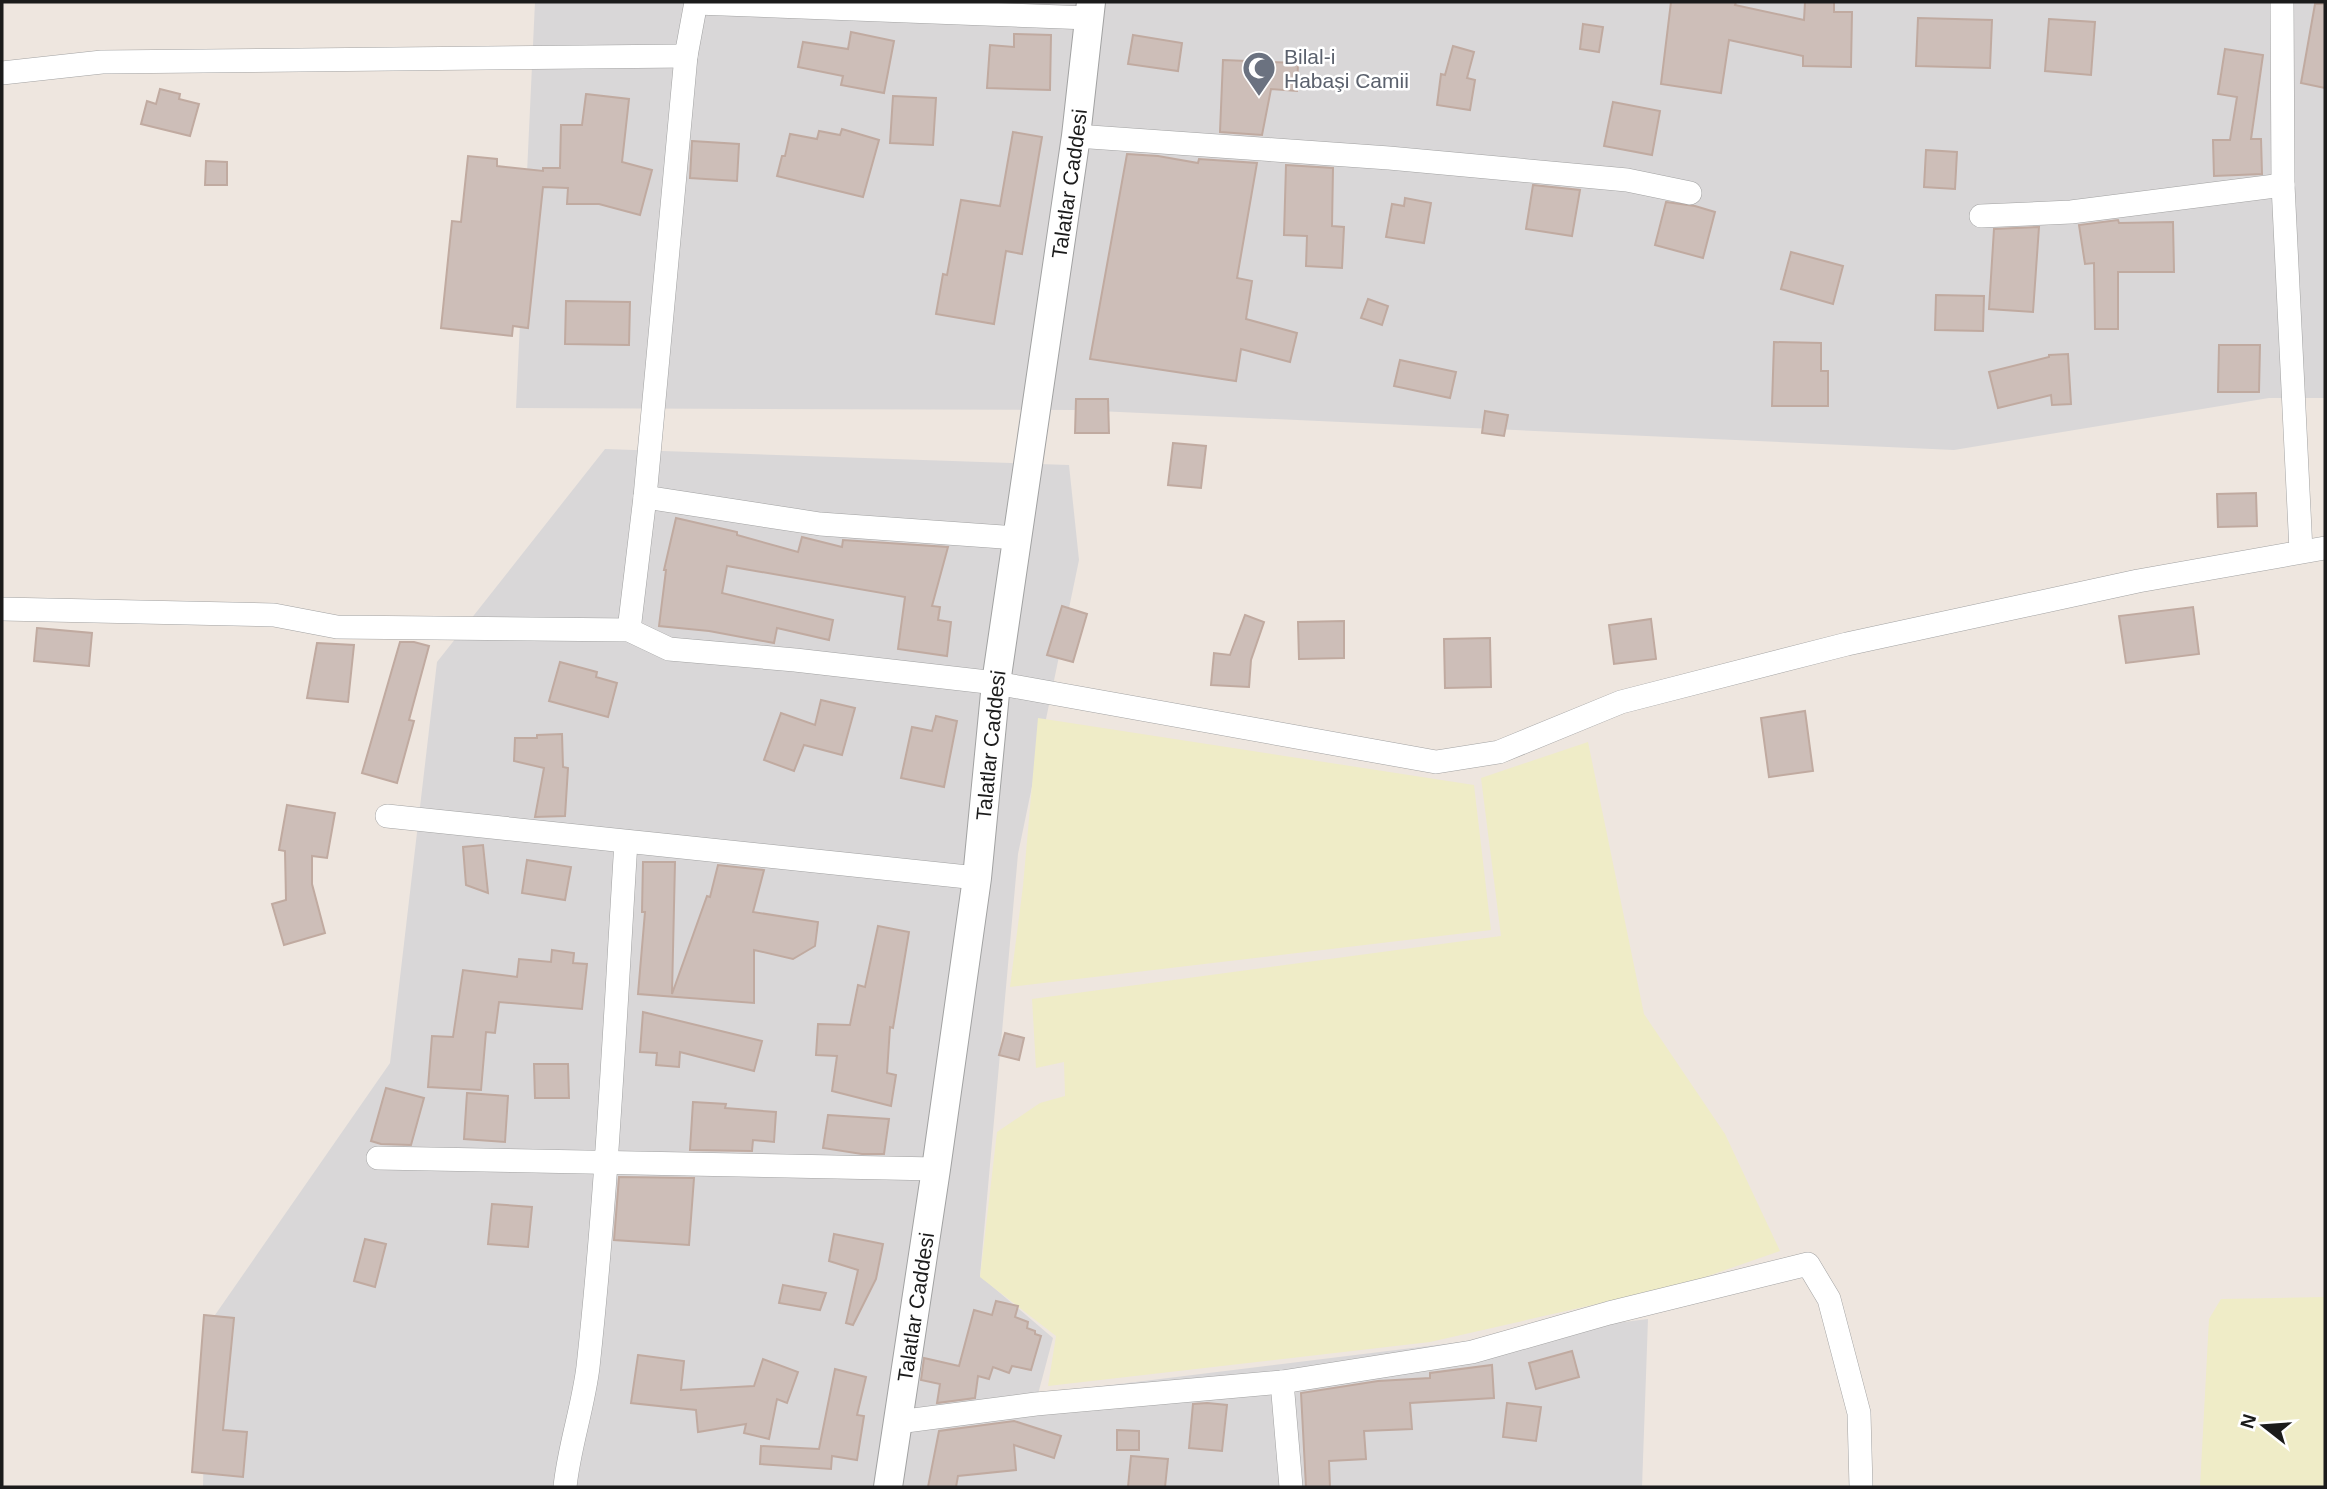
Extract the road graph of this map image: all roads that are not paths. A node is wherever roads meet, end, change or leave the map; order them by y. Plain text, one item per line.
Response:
1 (2282, 2) edge
2 (696, 3) edge
3 (1090, 10) edge
4 (686, 57) junction
5 (2, 73) edge
6 (1076, 136) junction
7 (2283, 185) junction
8 (1690, 192) dead end
9 (1981, 216) dead end
10 (645, 497) junction
11 (1017, 538) junction
12 (2325, 548) edge
13 (2301, 551) junction
14 (2, 609) edge
15 (629, 630) junction
16 (996, 683) junction
17 (387, 816) dead end
18 (625, 842) junction
19 (977, 878) junction
20 (378, 1158) dead end
21 (607, 1162) junction
22 (936, 1169) junction
23 (1282, 1382) junction
24 (898, 1422) junction
25 (565, 1487) edge
26 (888, 1487) edge
27 (1291, 1487) edge
28 (1861, 1487) edge

1 - 7 street
2 - 3 street
2 - 4 street
3 - 6 street, Talatlar Caddesi
4 - 5 street
4 - 10 street
6 - 8 street
6 - 11 street, Talatlar Caddesi
7 - 9 street
7 - 13 street
10 - 11 street
10 - 15 street
11 - 16 street, Talatlar Caddesi
12 - 13 street
13 - 16 street
14 - 15 street
15 - 16 street
16 - 19 street, Talatlar Caddesi
17 - 18 street
18 - 19 street
18 - 21 street
19 - 22 street, Talatlar Caddesi
20 - 21 street
21 - 22 street
21 - 25 street
22 - 24 street, Talatlar Caddesi
23 - 24 street
23 - 27 street
23 - 28 street
24 - 26 street, Talatlar Caddesi

